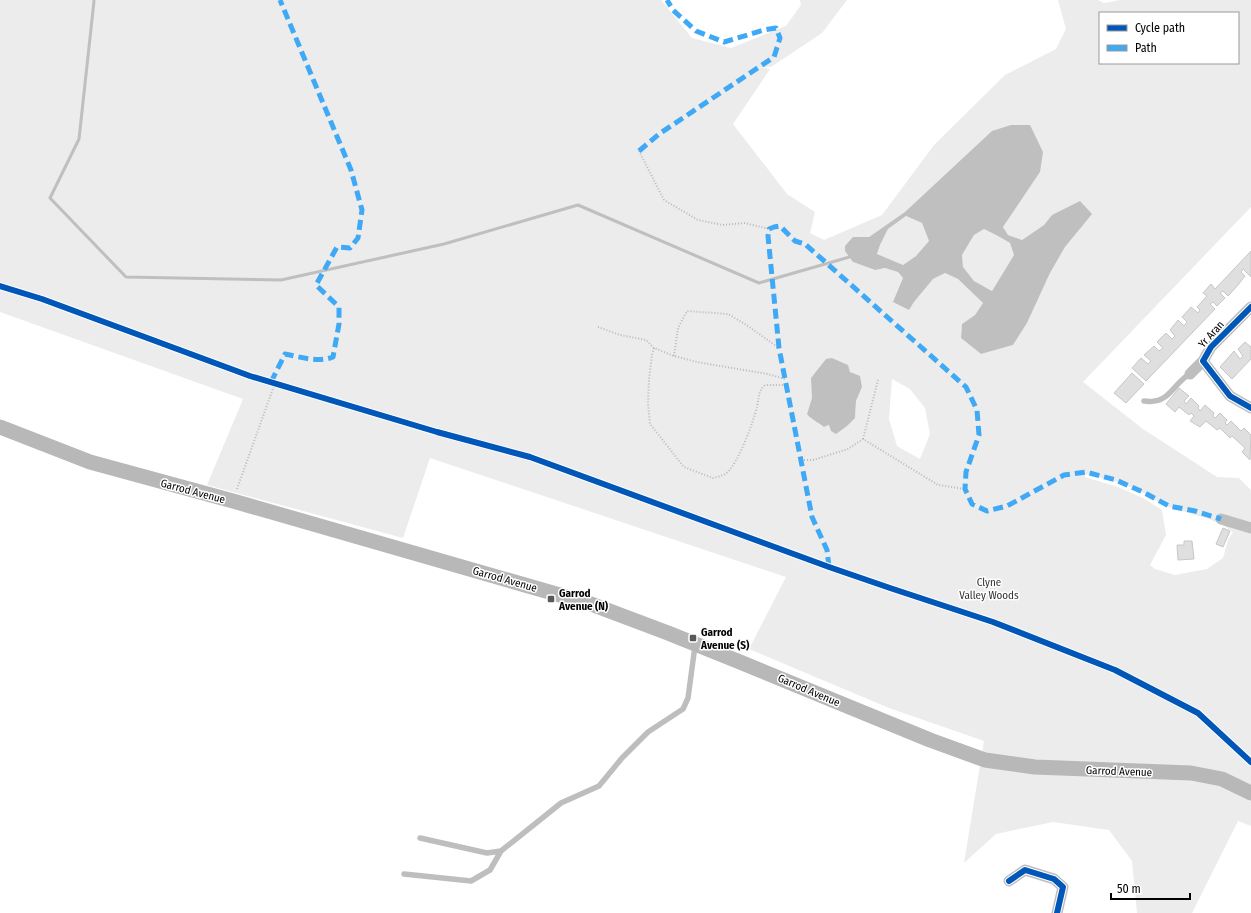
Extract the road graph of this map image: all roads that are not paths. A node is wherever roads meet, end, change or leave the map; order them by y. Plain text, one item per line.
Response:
1 (1251, 307) edge
2 (1202, 361) junction
3 (1190, 374) joint
4 (1144, 401) dead end
5 (1251, 408) edge
6 (0, 427) edge
7 (1221, 519) dead end
8 (1251, 528) edge
9 (695, 644) junction
10 (1251, 793) edge
11 (420, 838) dead end
12 (501, 851) junction
13 (404, 874) dead end
14 (1009, 881) dead end
15 (1057, 913) edge

1 - 2 street, Yr Aran
2 - 3 street, Yr Aran
2 - 5 street, Yr Aran
3 - 4 lane
6 - 9 main road, Garrod Avenue
7 - 8 street
9 - 10 main road, Garrod Avenue
9 - 12 lane
11 - 12 lane
12 - 13 lane
14 - 15 street

